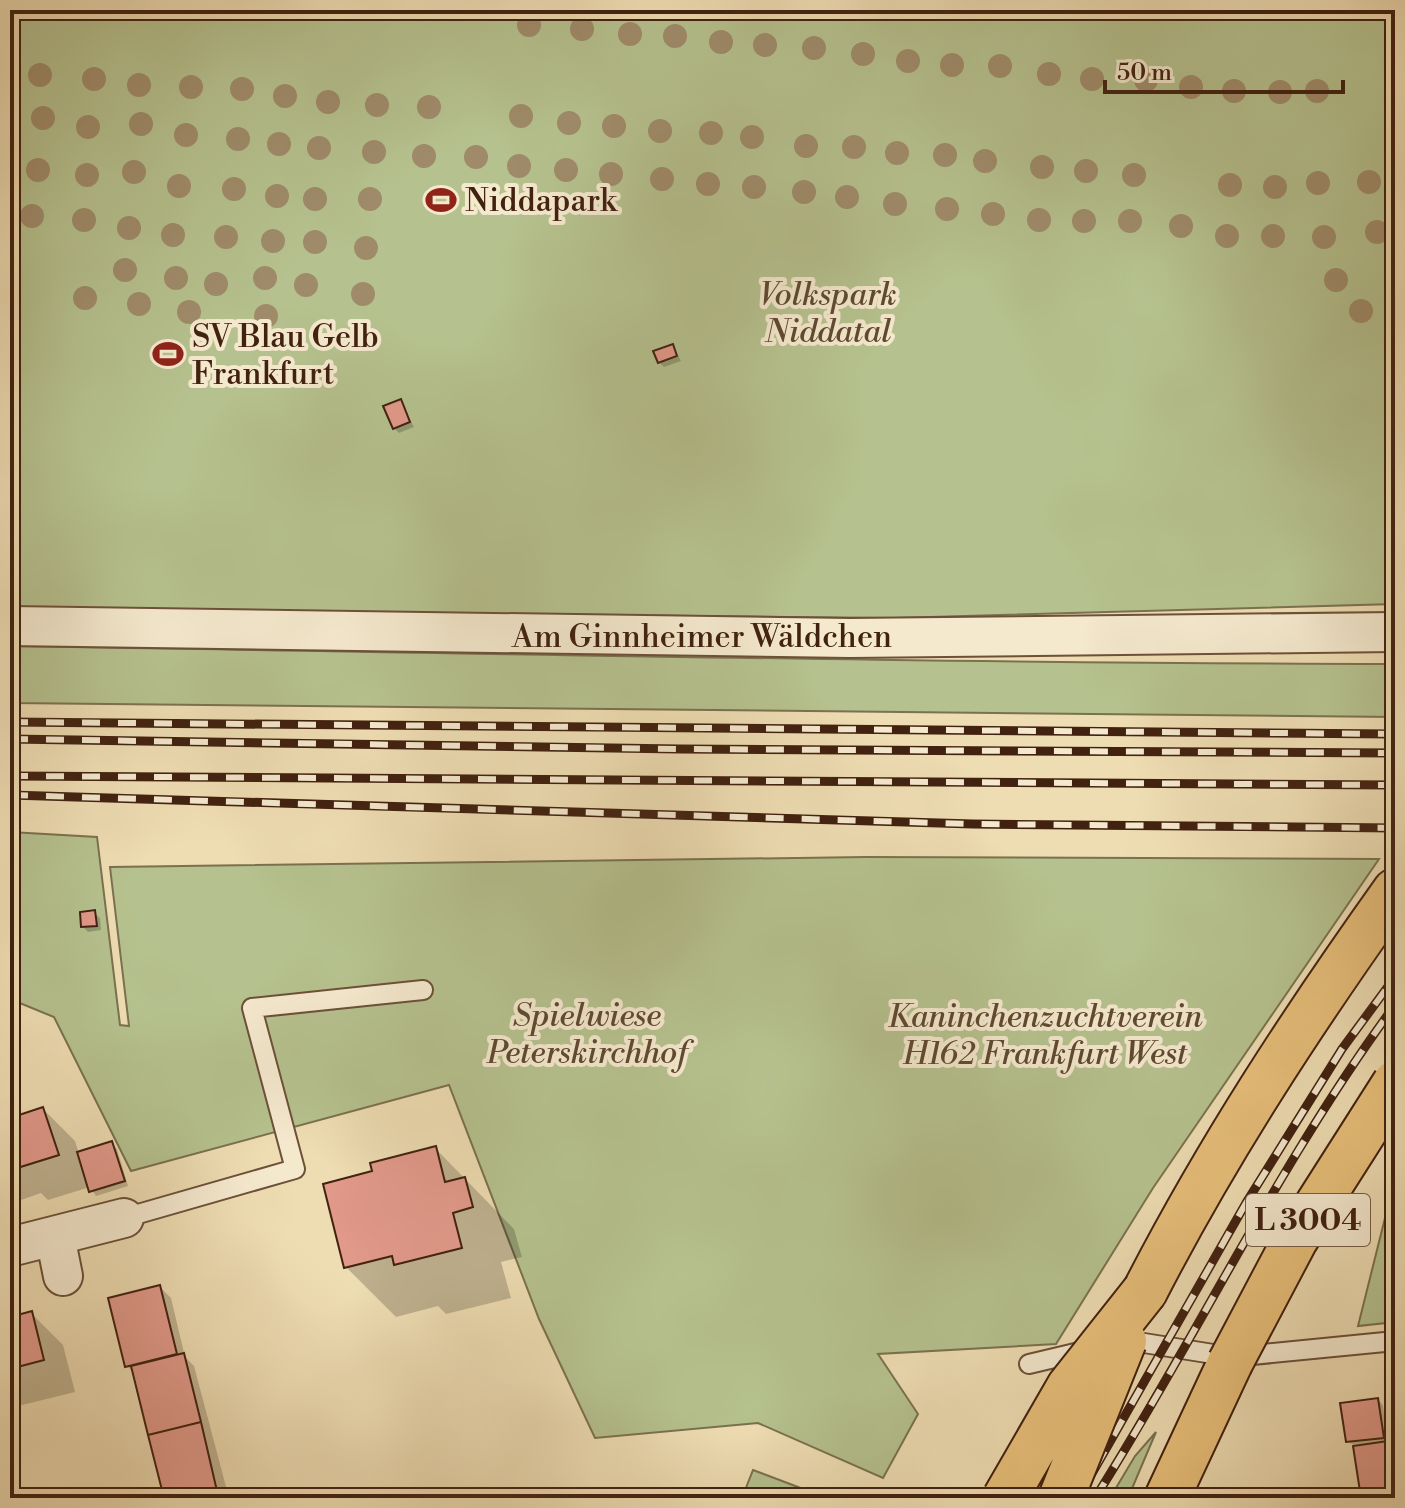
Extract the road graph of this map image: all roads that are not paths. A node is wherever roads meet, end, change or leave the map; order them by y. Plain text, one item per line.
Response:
1 (10, 626) edge
2 (1395, 632) edge
3 (1395, 891) edge
4 (423, 990) dead end
5 (1395, 1083) edge
6 (124, 1218) joint
7 (55, 1236) junction
8 (10, 1247) edge
9 (63, 1276) dead end
10 (1145, 1291) junction
11 (1395, 1341) edge
12 (1029, 1364) dead end
13 (1005, 1498) edge
14 (1061, 1498) edge
15 (1167, 1498) edge

1 - 2 street, Am Ginnheimer Wäldchen
3 - 10 highway, L 3004
4 - 6 lane
5 - 15 highway, L 3004, bridge
6 - 7 street
7 - 8 street
7 - 9 street
10 - 13 highway, bridge
10 - 14 highway, L 3004, bridge
11 - 12 lane

